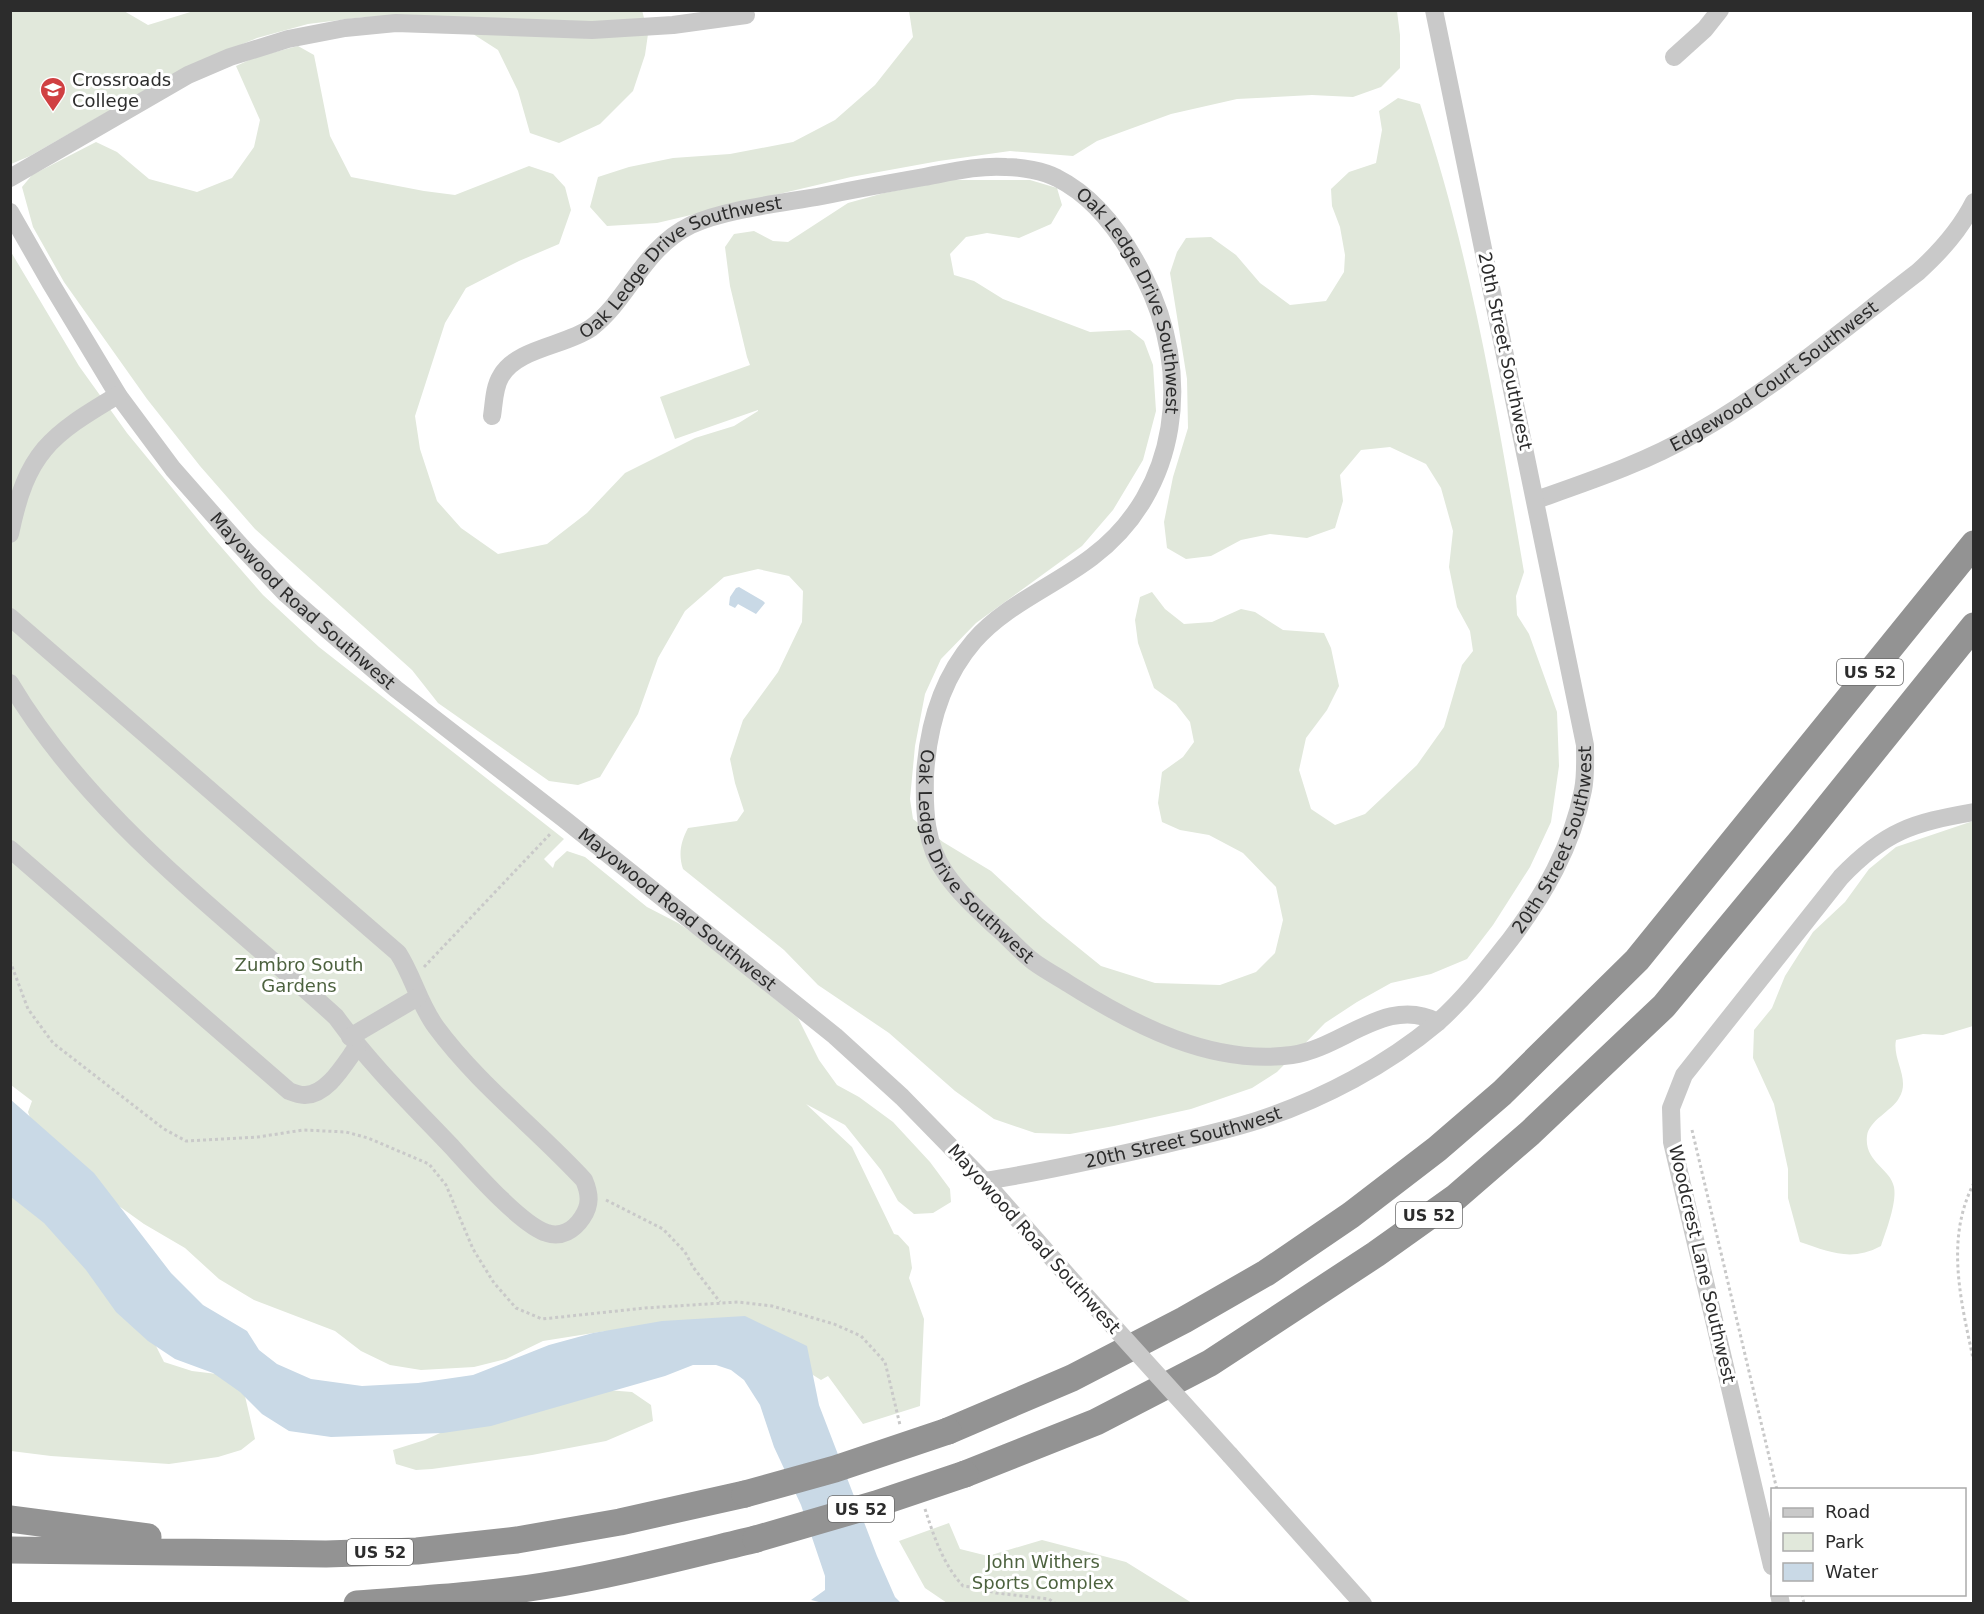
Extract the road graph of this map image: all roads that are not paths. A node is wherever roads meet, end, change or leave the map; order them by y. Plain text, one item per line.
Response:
1 (1434, 10) edge
2 (1720, 10) edge
3 (746, 15) dead end
4 (1674, 57) dead end
5 (10, 178) edge
6 (1974, 201) edge
7 (10, 213) edge
8 (118, 394) junction
9 (492, 416) dead end
10 (1536, 500) junction
11 (10, 534) edge
12 (1974, 544) edge
13 (10, 617) edge
14 (1974, 626) edge
15 (10, 683) edge
16 (1974, 812) edge
17 (10, 849) edge
18 (416, 988) junction
19 (1437, 1022) junction
20 (354, 1042) junction
21 (984, 1181) junction
22 (10, 1519) edge
23 (10, 1550) edge
24 (326, 1554) junction
25 (1771, 1558) edge
26 (480, 1595) junction
27 (357, 1604) edge
28 (428, 1604) edge
29 (1363, 1604) edge

1 - 10 street, 20th Street Southwest
2 - 4 street
3 - 5 street
6 - 10 street, Edgewood Court Southwest
7 - 8 street, Mayowood Road Southwest
8 - 11 street
8 - 21 street, Mayowood Road Southwest
9 - 19 street, Oak Ledge Drive Southwest
10 - 19 street, 20th Street Southwest
12 - 24 highway, US 52, bridge
13 - 18 street
14 - 26 highway, US 52, bridge
15 - 20 street
16 - 25 street, Woodcrest Lane Southwest
17 - 20 street
18 - 20 street
18 - 20 street
19 - 21 street, 20th Street Southwest
21 - 29 street, Mayowood Road Southwest, bridge
22 - 24 highway
23 - 24 highway, US 52
26 - 27 highway, US 52
26 - 28 highway

